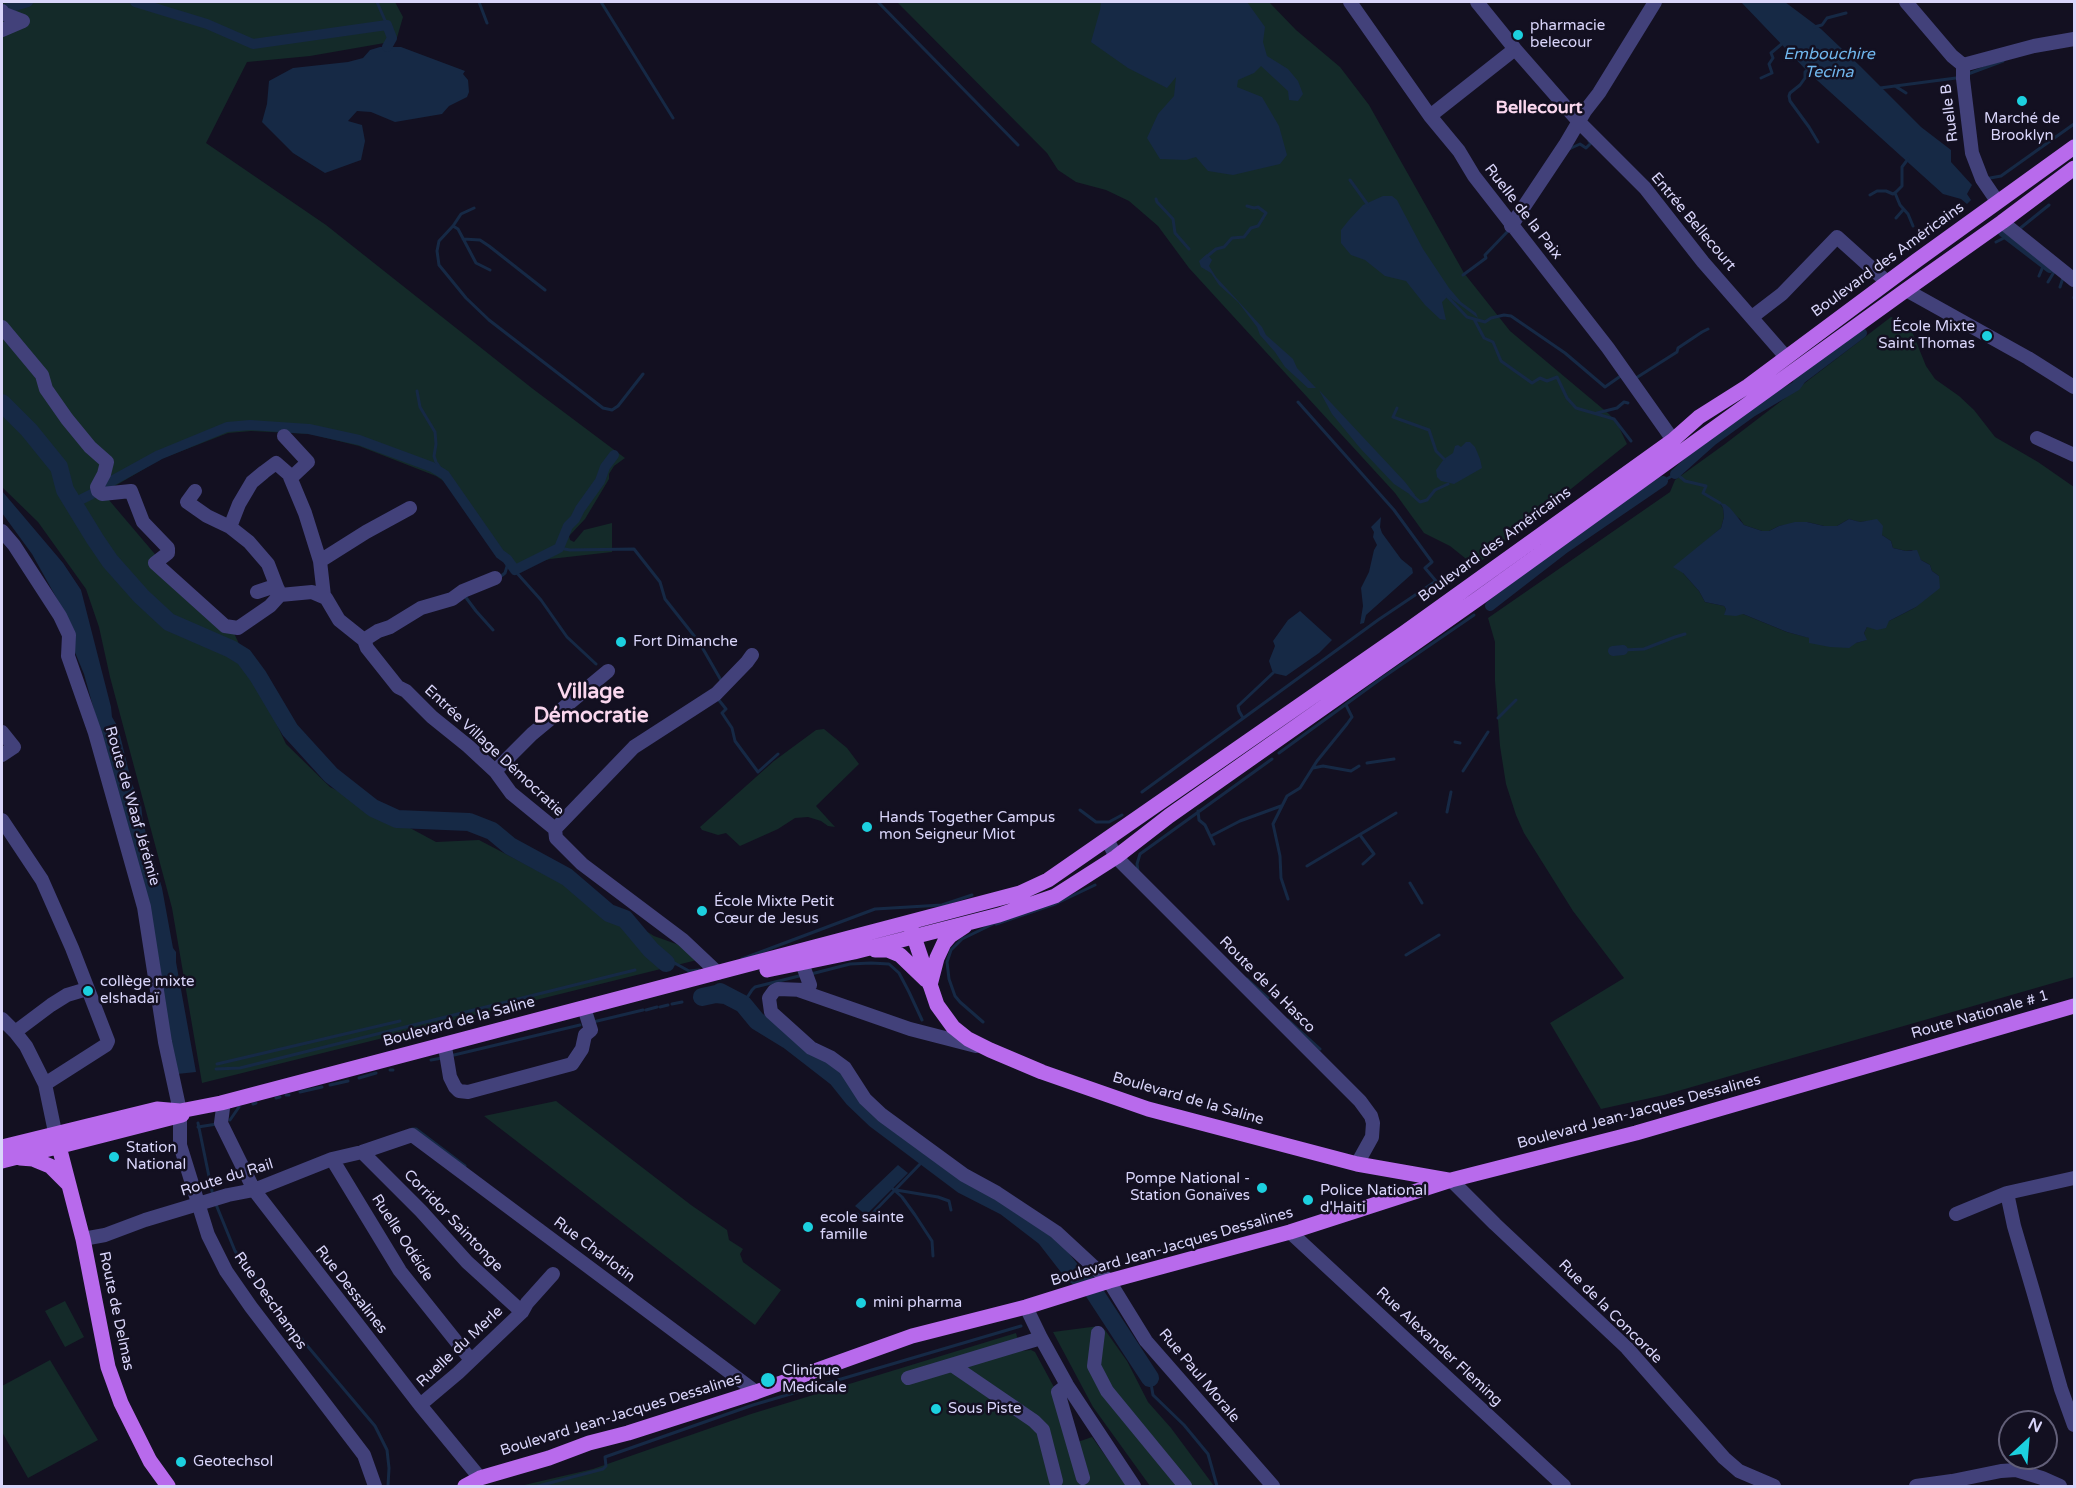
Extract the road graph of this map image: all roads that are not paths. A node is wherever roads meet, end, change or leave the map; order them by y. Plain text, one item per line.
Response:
1 (1350, 2) edge
2 (1477, 2) edge
3 (1655, 2) edge
4 (1906, 2) edge
5 (2, 11) edge
6 (2, 30) edge
7 (2074, 39) edge
8 (1515, 49) junction
9 (1963, 65) junction
10 (1430, 116) junction
11 (1579, 122) junction
12 (2074, 147) edge
13 (2074, 168) edge
14 (1997, 201) junction
15 (2002, 222) junction
16 (1511, 226) junction
17 (2074, 280) edge
18 (1887, 282) junction
19 (1906, 290) junction
20 (1752, 317) junction
21 (2, 327) edge
22 (1786, 357) junction
23 (2074, 387) edge
24 (284, 436) dead end
25 (2037, 438) dead end
26 (1673, 440) junction
27 (2074, 455) edge
28 (292, 477) junction
29 (195, 491) dead end
30 (410, 508) dead end
31 (230, 527) junction
32 (2, 531) edge
33 (320, 561) junction
34 (495, 578) dead end
35 (257, 591) dead end
36 (279, 592) junction
37 (324, 596) junction
38 (364, 640) junction
39 (752, 655) dead end
40 (608, 671) dead end
41 (2, 732) edge
42 (2, 755) edge
43 (495, 771) junction
44 (2, 820) edge
45 (555, 829) junction
46 (1107, 839) junction
47 (1116, 857) junction
48 (974, 920) junction
49 (912, 930) junction
50 (854, 952) junction
51 (802, 963) junction
52 (717, 976) junction
53 (930, 985) junction
54 (87, 989) junction
55 (796, 989) junction
56 (672, 990) junction
57 (2074, 1006) edge
58 (586, 1014) junction
59 (2, 1019) edge
60 (15, 1032) junction
61 (445, 1047) junction
62 (990, 1050) junction
63 (1894, 1058) joint
64 (45, 1084) junction
65 (223, 1108) junction
66 (180, 1113) junction
67 (412, 1135) joint
68 (56, 1139) junction
69 (2, 1147) edge
70 (362, 1152) junction
71 (8, 1159) edge
72 (332, 1159) junction
73 (1357, 1164) junction
74 (2074, 1178) edge
75 (1451, 1180) junction
76 (69, 1187) junction
77 (254, 1190) junction
78 (2007, 1193) junction
79 (204, 1202) junction
80 (1956, 1214) dead end
81 (1290, 1232) junction
82 (83, 1239) junction
83 (553, 1275) dead end
84 (1095, 1286) junction
85 (1026, 1307) junction
86 (522, 1312) junction
87 (1098, 1333) dead end
88 (1041, 1338) junction
89 (471, 1360) junction
90 (952, 1365) junction
91 (908, 1378) dead end
92 (1067, 1385) junction
93 (756, 1392) junction
94 (420, 1406) junction
95 (2074, 1425) edge
96 (480, 1478) junction
97 (1083, 1478) dead end
98 (1056, 1481) dead end
99 (2057, 1485) edge
100 (168, 1486) edge
101 (375, 1486) edge
102 (465, 1486) edge
103 (1134, 1486) edge
104 (1185, 1486) edge
105 (1273, 1486) edge
106 (1564, 1486) edge
107 (1774, 1486) edge
108 (1916, 1486) edge

1 - 10 street, Ruelle de la Paix
2 - 8 street, Entrée Bellecourt
3 - 11 street
4 - 9 street, Ruelle B
5 - 6 street
7 - 9 street
8 - 10 street
8 - 11 street, Entrée Bellecourt
9 - 14 street, Ruelle B
10 - 16 street, Ruelle de la Paix
11 - 16 street
11 - 20 street, Entrée Bellecourt
12 - 14 main road, Boulevard des Américains
13 - 15 main road
14 - 18 main road, Boulevard des Américains
15 - 17 street
15 - 19 main road
16 - 26 street, Ruelle de la Paix
18 - 20 street
18 - 22 main road, Boulevard des Américains
19 - 23 street
19 - 47 main road
20 - 22 street, Entrée Bellecourt
21 - 36 street
22 - 26 main road, Boulevard des Américains
24 - 28 street
25 - 27 street
26 - 46 main road, Boulevard des Américains
28 - 31 street
28 - 33 street
29 - 31 street
30 - 33 street
31 - 36 street
32 - 66 street, Route de Waaf Jérémie
33 - 37 street
34 - 38 street
35 - 36 street
36 - 37 street
37 - 38 street, Entrée Village Démocratie
38 - 43 street, Entrée Village Démocratie
39 - 45 street
40 - 43 street
41 - 42 street
43 - 45 street, Entrée Village Démocratie
44 - 54 street
45 - 52 street, Entrée Village Démocratie
46 - 47 street, Route de la Hasco
46 - 49 main road, Boulevard des Américains
47 - 48 main road
47 - 73 street, Route de la Hasco
48 - 49 main road
48 - 53 main road
49 - 50 main road, Boulevard de la Saline
49 - 52 main road, Boulevard de la Saline
49 - 53 main road, Boulevard de la Saline
50 - 51 main road, Boulevard de la Saline
50 - 53 main road
51 - 52 main road, Boulevard de la Saline
51 - 55 street
52 - 56 main road, Boulevard de la Saline
53 - 62 main road, Boulevard de la Saline
54 - 60 street
54 - 64 street
55 - 62 street
55 - 84 street, Rue Paul Morale
56 - 58 main road, Boulevard de la Saline
56 - 66 main road, Boulevard de la Saline
57 - 63 main road, Route Nationale # 1
58 - 61 main road, Boulevard de la Saline
58 - 61 street
59 - 60 street
60 - 64 street
61 - 65 main road, Boulevard de la Saline
62 - 73 main road, Boulevard de la Saline
63 - 75 main road, Boulevard Jean-Jacques Dessalines
64 - 68 street
65 - 66 main road, Boulevard de la Saline
65 - 77 street, Rue Dessalines
66 - 68 main road, Boulevard de la Saline
66 - 79 street, Rue Deschamps
67 - 70 street, Route du Rail
67 - 93 street, Rue Charlotin
68 - 69 main road, Boulevard de la Saline
68 - 71 main road, Boulevard de la Saline
68 - 76 main road, Route de Delmas
70 - 72 street, Route du Rail
70 - 86 street, Corridor Saintonge
71 - 76 main road
72 - 77 street, Route du Rail
72 - 89 street, Ruelle Odéide
73 - 75 main road, Boulevard de la Saline
74 - 78 street
75 - 81 main road, Boulevard Jean-Jacques Dessalines
75 - 107 street, Rue de la Concorde
76 - 82 main road, Route de Delmas
77 - 79 street, Route du Rail
77 - 94 street, Rue Dessalines
78 - 80 street
78 - 95 street
79 - 82 street, Route du Rail
79 - 101 street, Rue Deschamps
81 - 84 main road, Boulevard Jean-Jacques Dessalines
81 - 106 street, Rue Alexander Fleming
82 - 100 main road, Route de Delmas
83 - 86 street, Ruelle du Merle
84 - 85 main road, Boulevard Jean-Jacques Dessalines
84 - 105 street, Rue Paul Morale
85 - 88 street
85 - 93 main road, Boulevard Jean-Jacques Dessalines
86 - 89 street, Ruelle du Merle
87 - 104 street
88 - 90 street
88 - 92 street
89 - 94 street, Ruelle du Merle
90 - 91 street
90 - 98 street
92 - 97 street
92 - 103 street
93 - 96 main road, Boulevard Jean-Jacques Dessalines
94 - 96 street, Rue Dessalines
96 - 102 main road, Boulevard Jean-Jacques Dessalines
99 - 108 street

